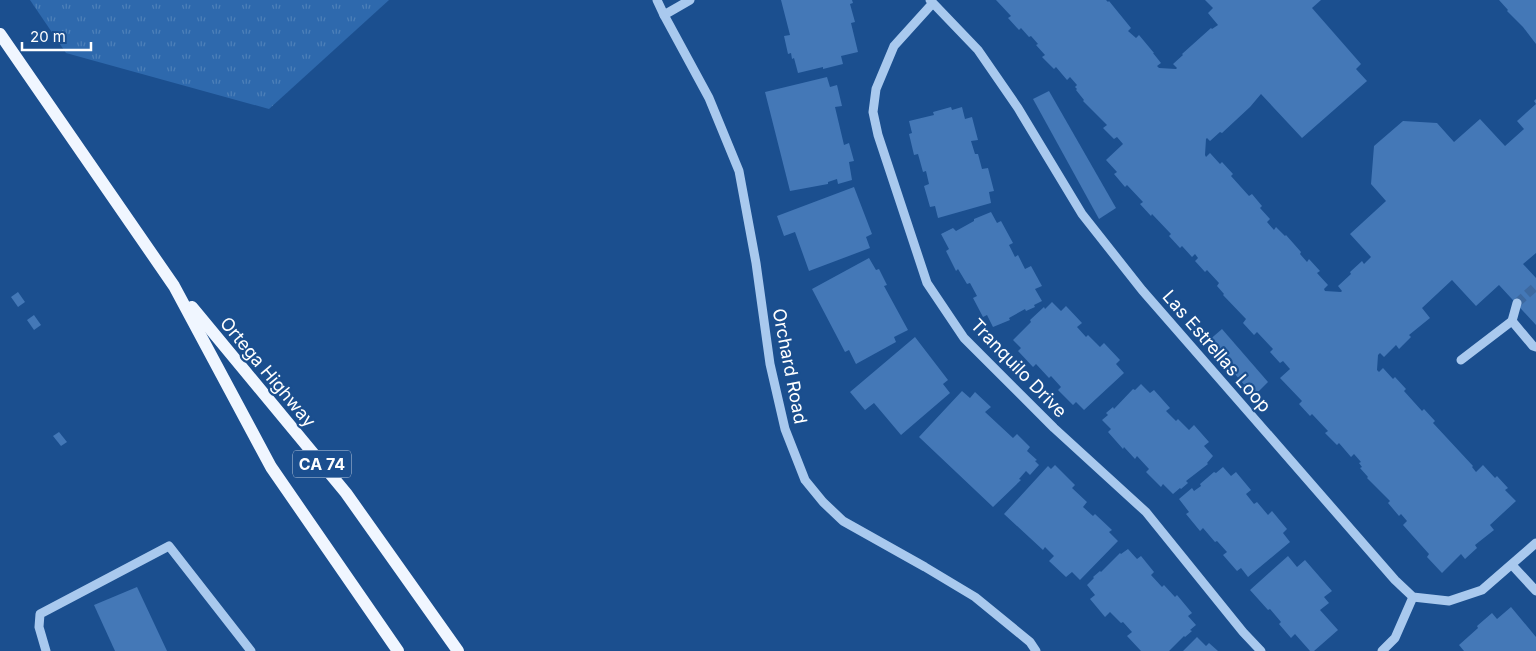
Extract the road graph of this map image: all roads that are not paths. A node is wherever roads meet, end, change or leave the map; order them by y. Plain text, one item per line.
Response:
1 (657, 0) edge
2 (690, 0) edge
3 (931, 2) edge
4 (664, 14) junction
5 (0, 34) edge
6 (174, 286) junction
7 (1517, 303) tunnel mouth
8 (1512, 321) junction
9 (1536, 346) edge
10 (1461, 360) dead end
11 (1536, 544) edge
12 (1512, 565) junction
13 (1536, 591) edge
14 (1412, 597) junction
15 (46, 651) edge
16 (251, 651) edge
17 (398, 651) edge
18 (458, 651) edge
19 (1036, 651) edge
20 (1261, 651) edge
21 (1382, 651) edge

1 - 4 street, Orchard Road
2 - 4 street
3 - 14 street, Las Estrellas Loop
3 - 20 street, Tranquilo Drive
4 - 19 street, Orchard Road
5 - 6 main road, Ortega Highway / CA 74
6 - 17 main road, Ortega Highway / CA 74
6 - 18 main road, Ortega Highway / CA 74
7 - 8 street
8 - 9 street
8 - 10 street
11 - 12 street
12 - 13 street
12 - 14 street
14 - 21 street
15 - 16 street

